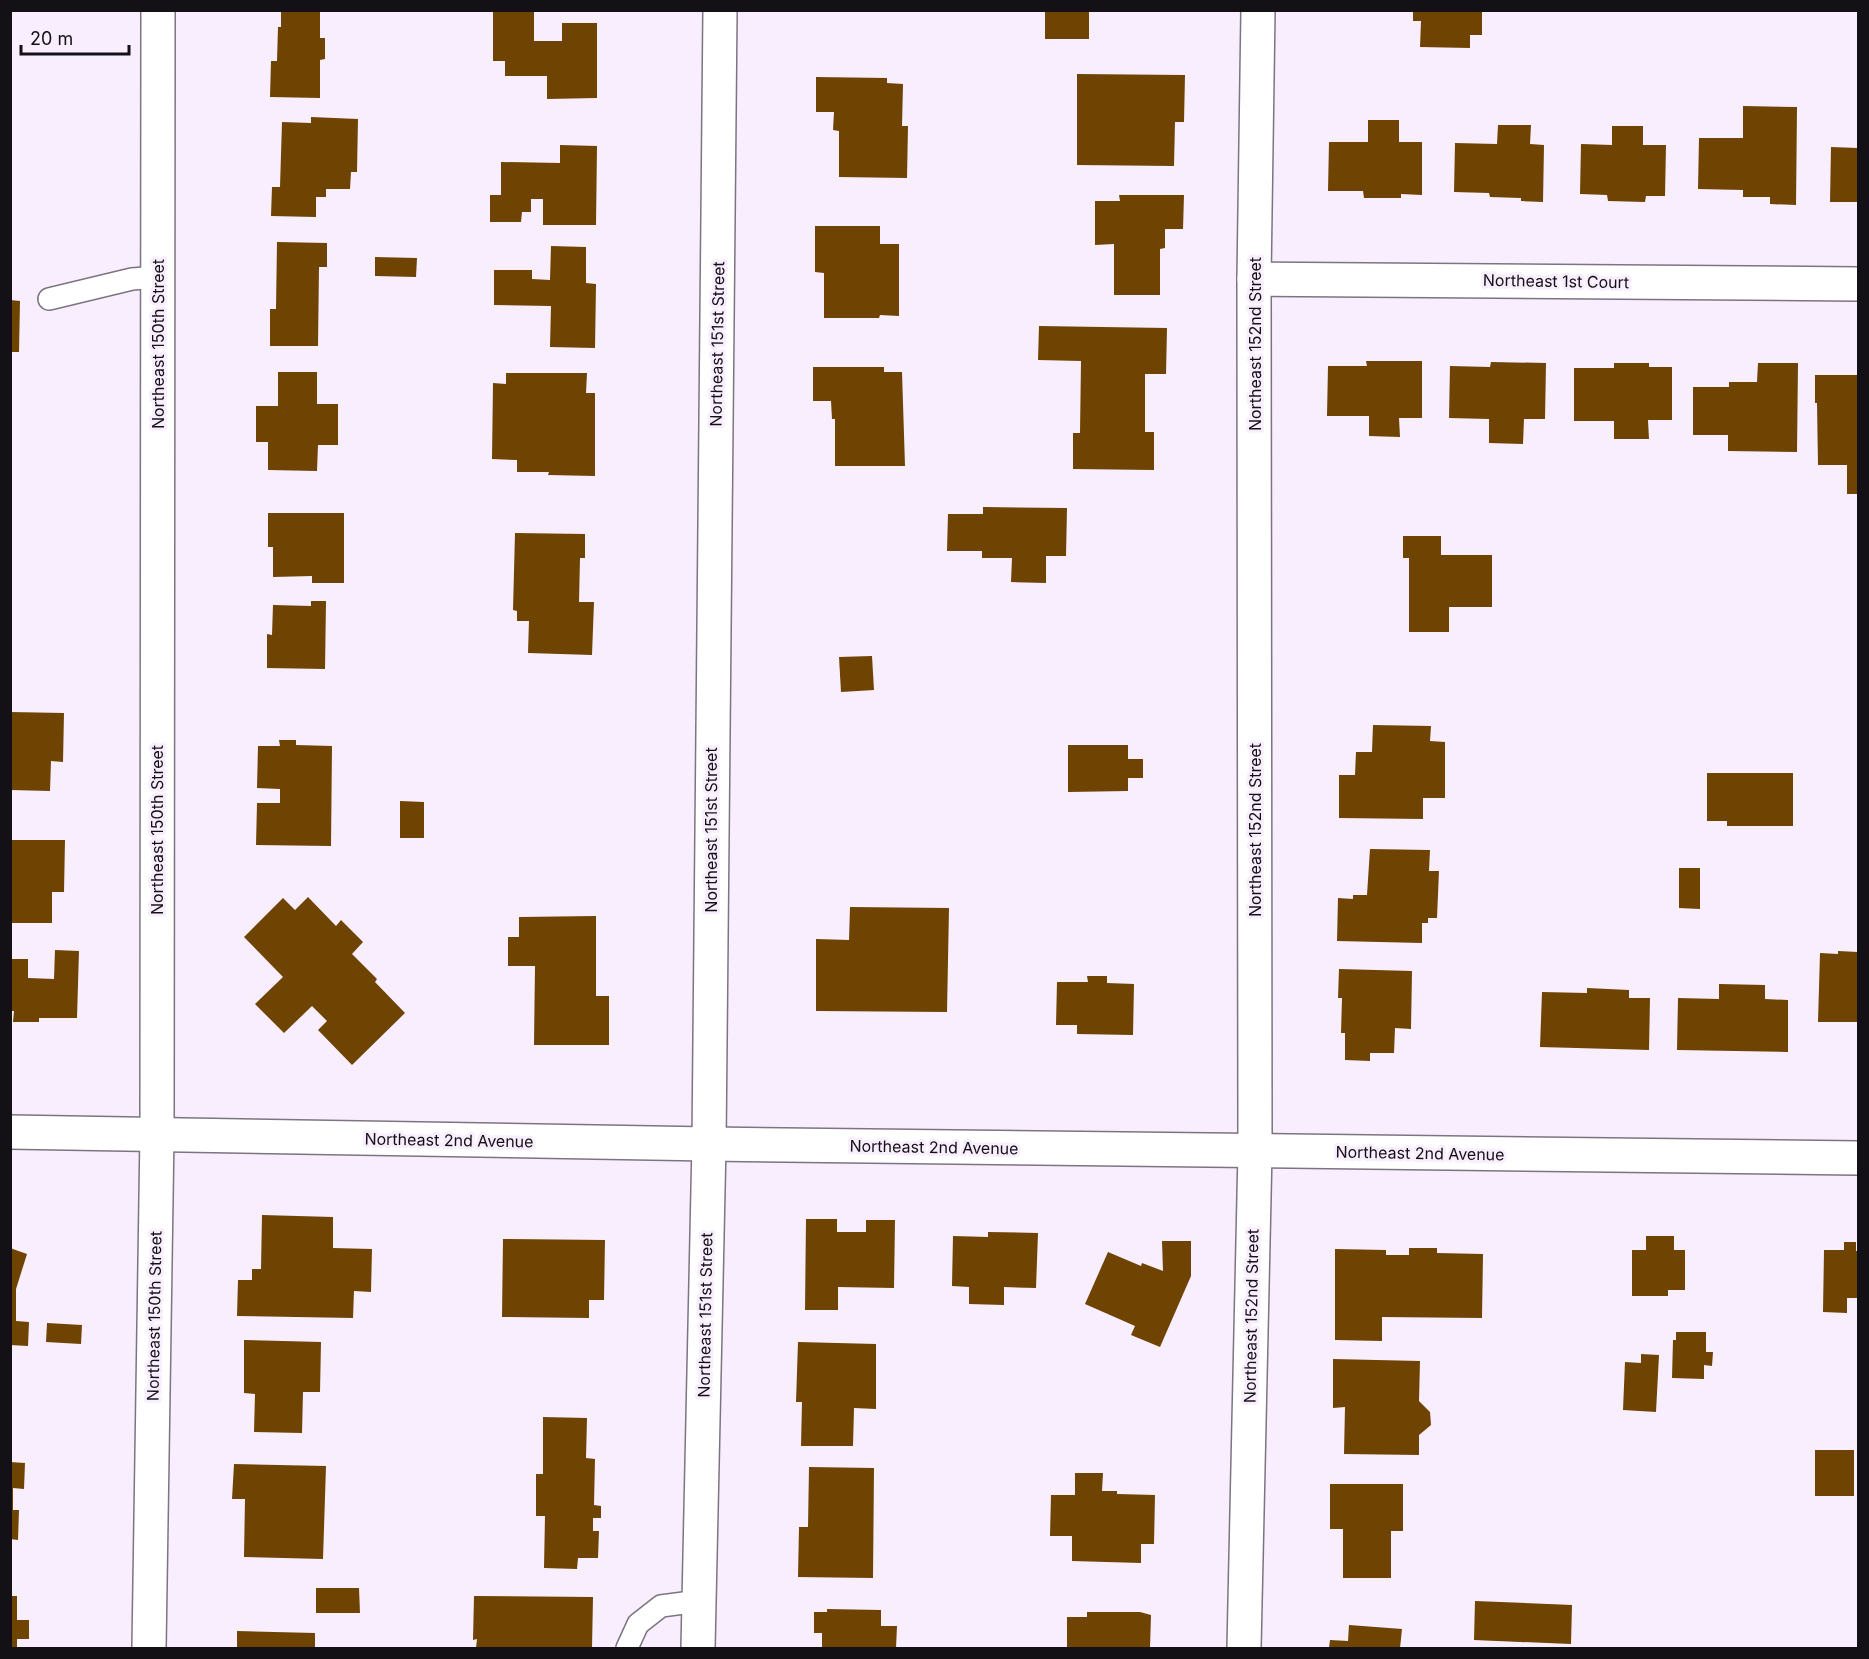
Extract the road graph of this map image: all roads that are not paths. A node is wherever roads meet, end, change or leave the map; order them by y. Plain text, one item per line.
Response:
1 (158, 10) edge
2 (720, 10) edge
3 (1258, 10) edge
4 (158, 277) junction
5 (1254, 279) junction
6 (1858, 284) edge
7 (49, 299) dead end
8 (10, 1132) edge
9 (157, 1134) junction
10 (709, 1144) junction
11 (1255, 1151) junction
12 (1858, 1158) edge
13 (699, 1601) junction
14 (149, 1648) edge
15 (627, 1648) edge
16 (698, 1648) edge
17 (1244, 1648) edge

1 - 4 street, Northeast 150th Street
2 - 10 street, Northeast 151st Street
3 - 5 street, Northeast 152nd Street
4 - 7 lane
4 - 9 street, Northeast 150th Street
5 - 6 street, Northeast 1st Court
5 - 11 street, Northeast 152nd Street
8 - 9 street, Northeast 2nd Avenue
9 - 10 street, Northeast 2nd Avenue
9 - 14 street, Northeast 150th Street
10 - 11 street, Northeast 2nd Avenue
10 - 13 street, Northeast 151st Street
11 - 12 street, Northeast 2nd Avenue
11 - 17 street, Northeast 152nd Street
13 - 15 lane
13 - 16 street, Northeast 151st Street

